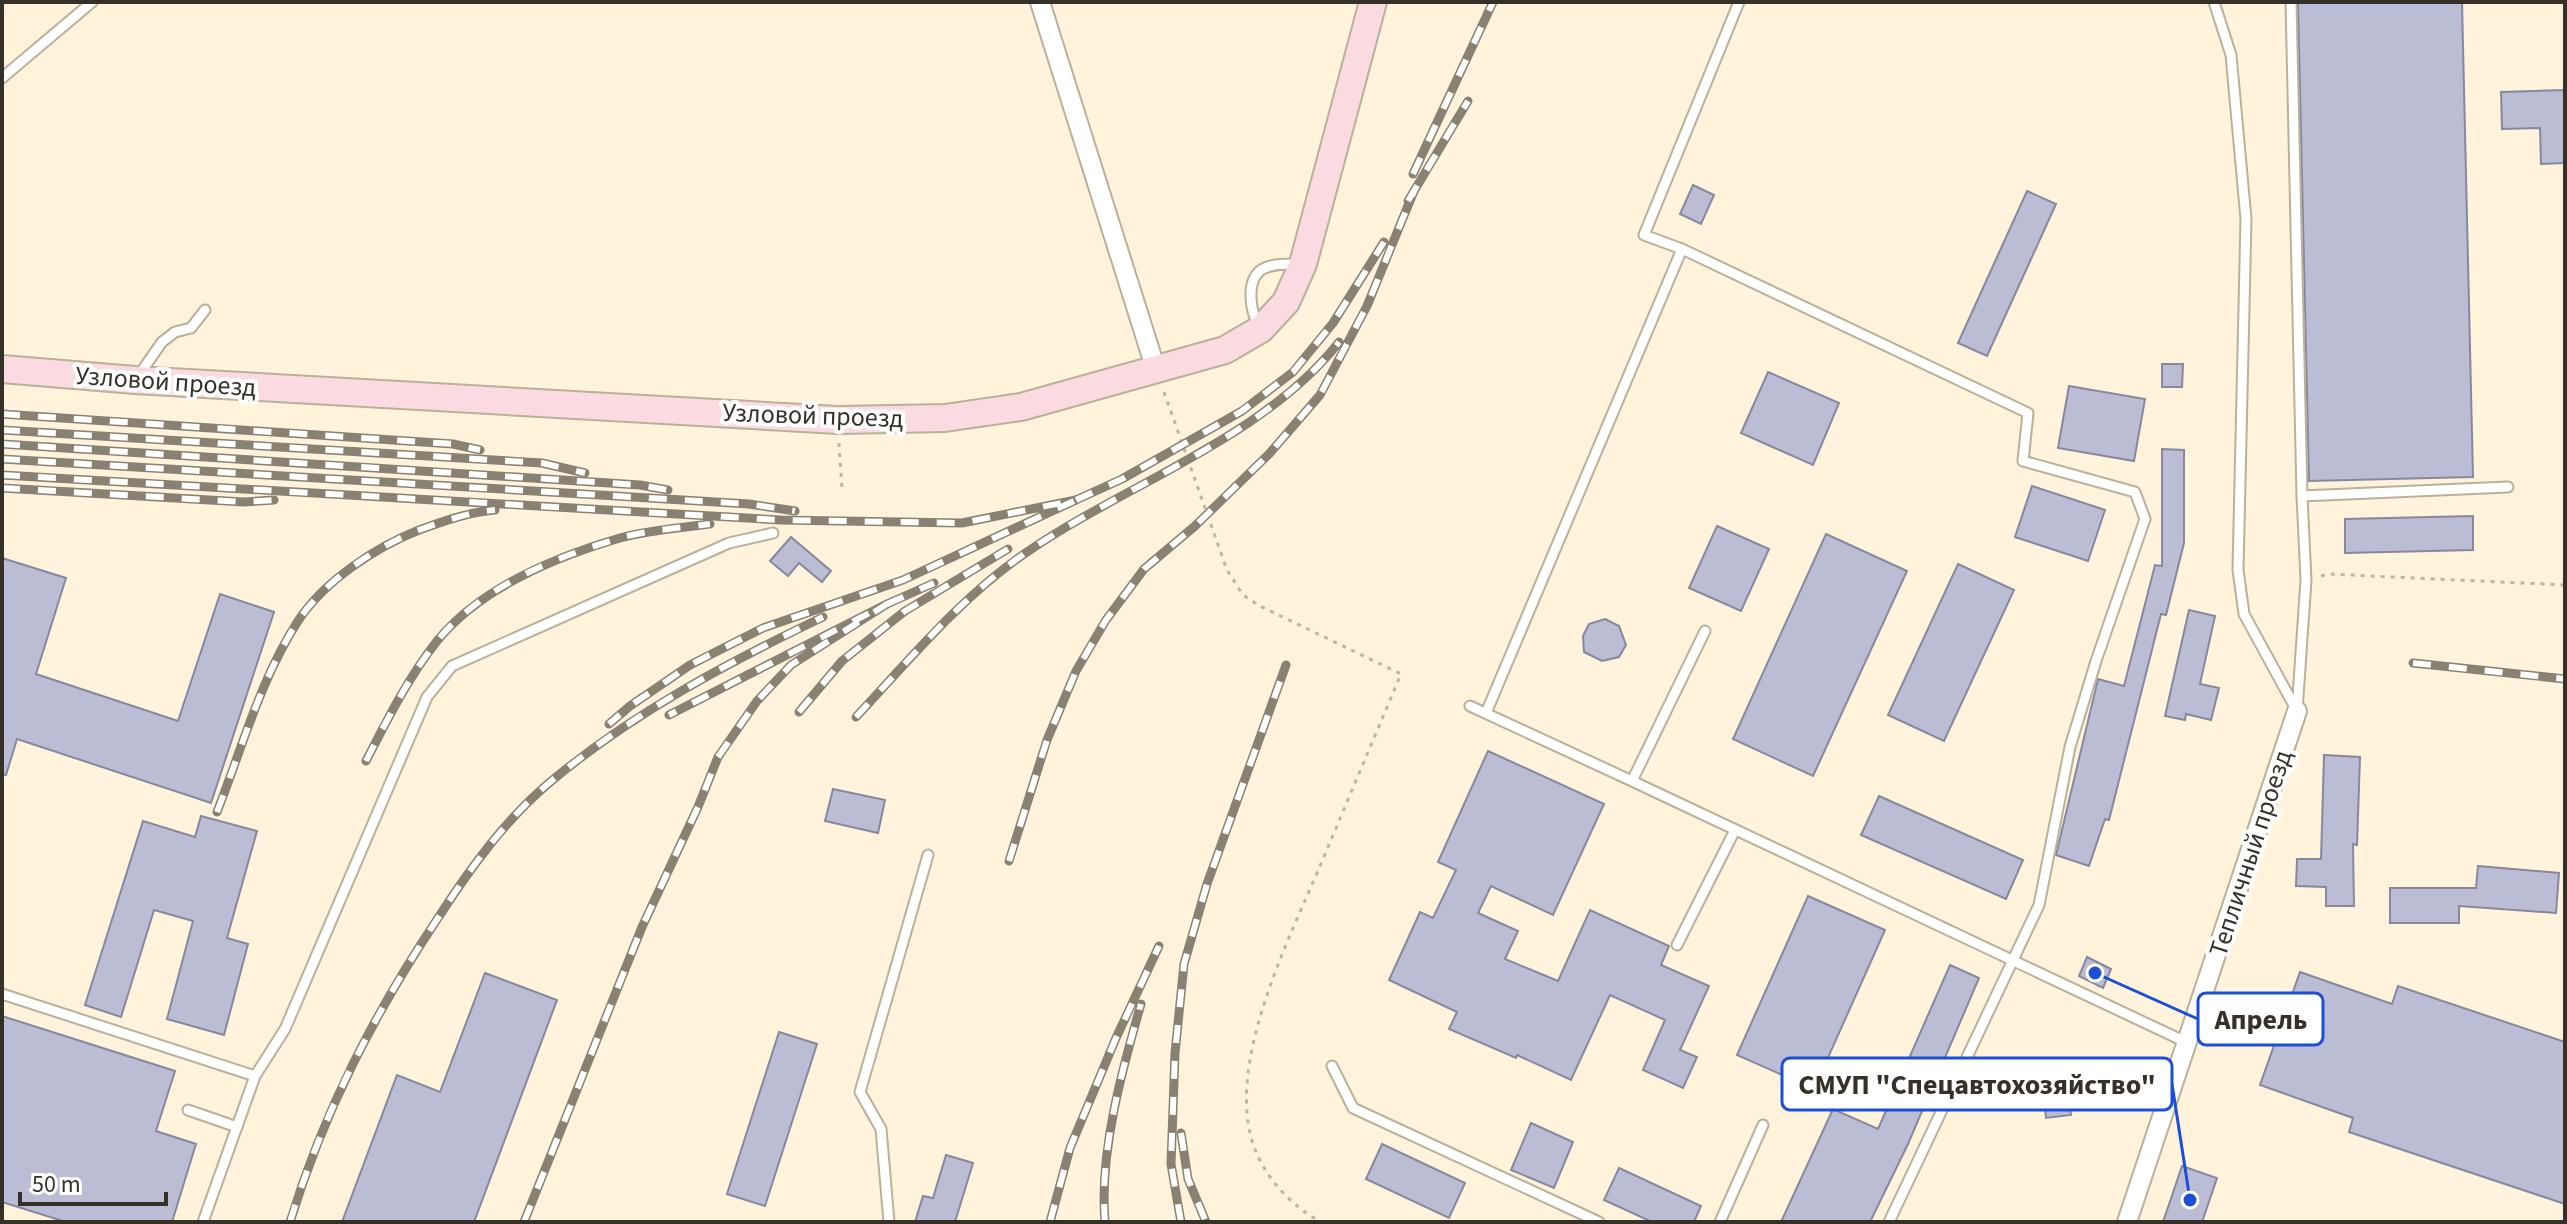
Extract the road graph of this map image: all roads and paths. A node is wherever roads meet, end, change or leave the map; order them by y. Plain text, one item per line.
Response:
1 (92, 2) edge
2 (1040, 2) edge
3 (1373, 2) edge
4 (1739, 2) edge
5 (2214, 2) edge
6 (2291, 2) edge
7 (2, 78) edge
8 (1682, 249) junction
9 (1303, 264) junction
10 (205, 310) dead end
11 (1261, 329) junction
12 (8, 368) edge
13 (1156, 370) junction
14 (135, 380) junction
15 (838, 420) junction
16 (2508, 487) dead end
17 (842, 489) dead end
18 (2302, 496) junction
19 (773, 533) dead end
20 (2306, 580) junction
21 (2565, 585) edge
22 (1705, 631) dead end
23 (1470, 706) dead end
24 (2297, 711) junction
25 (1486, 713) junction
26 (1632, 781) junction
27 (1735, 830) junction
28 (928, 855) dead end
29 (1677, 945) dead end
30 (2013, 961) junction
31 (2, 994) edge
32 (2188, 1043) junction
33 (1332, 1066) dead end
34 (255, 1076) junction
35 (188, 1110) dead end
36 (1763, 1125) dead end
37 (237, 1127) junction
38 (203, 1222) edge
39 (889, 1222) edge
40 (1321, 1222) edge
41 (1599, 1222) edge
42 (1720, 1222) edge
43 (1889, 1222) edge
44 (2127, 1222) edge

1 - 7 lane
2 - 13 street
3 - 9 street, Узловой проезд
4 - 8 lane
5 - 24 lane
6 - 18 lane
8 - 25 lane
8 - 30 lane
9 - 11 street, Узловой проезд
9 - 11 lane
10 - 14 lane
11 - 13 street, Узловой проезд
12 - 14 street, Узловой проезд
13 - 15 street, Узловой проезд
13 - 40 path
14 - 15 street, Узловой проезд
15 - 17 path
16 - 18 lane
18 - 20 lane
19 - 34 lane
20 - 21 path
20 - 24 lane
22 - 26 lane
23 - 25 lane
24 - 32 street, Тепличный проезд
25 - 26 lane
26 - 27 lane
27 - 29 lane
27 - 30 lane
28 - 39 lane
30 - 32 lane
30 - 43 lane
31 - 34 lane
32 - 44 street, Тепличный проезд
33 - 41 lane
34 - 37 lane
35 - 37 lane
36 - 42 lane
37 - 38 lane

